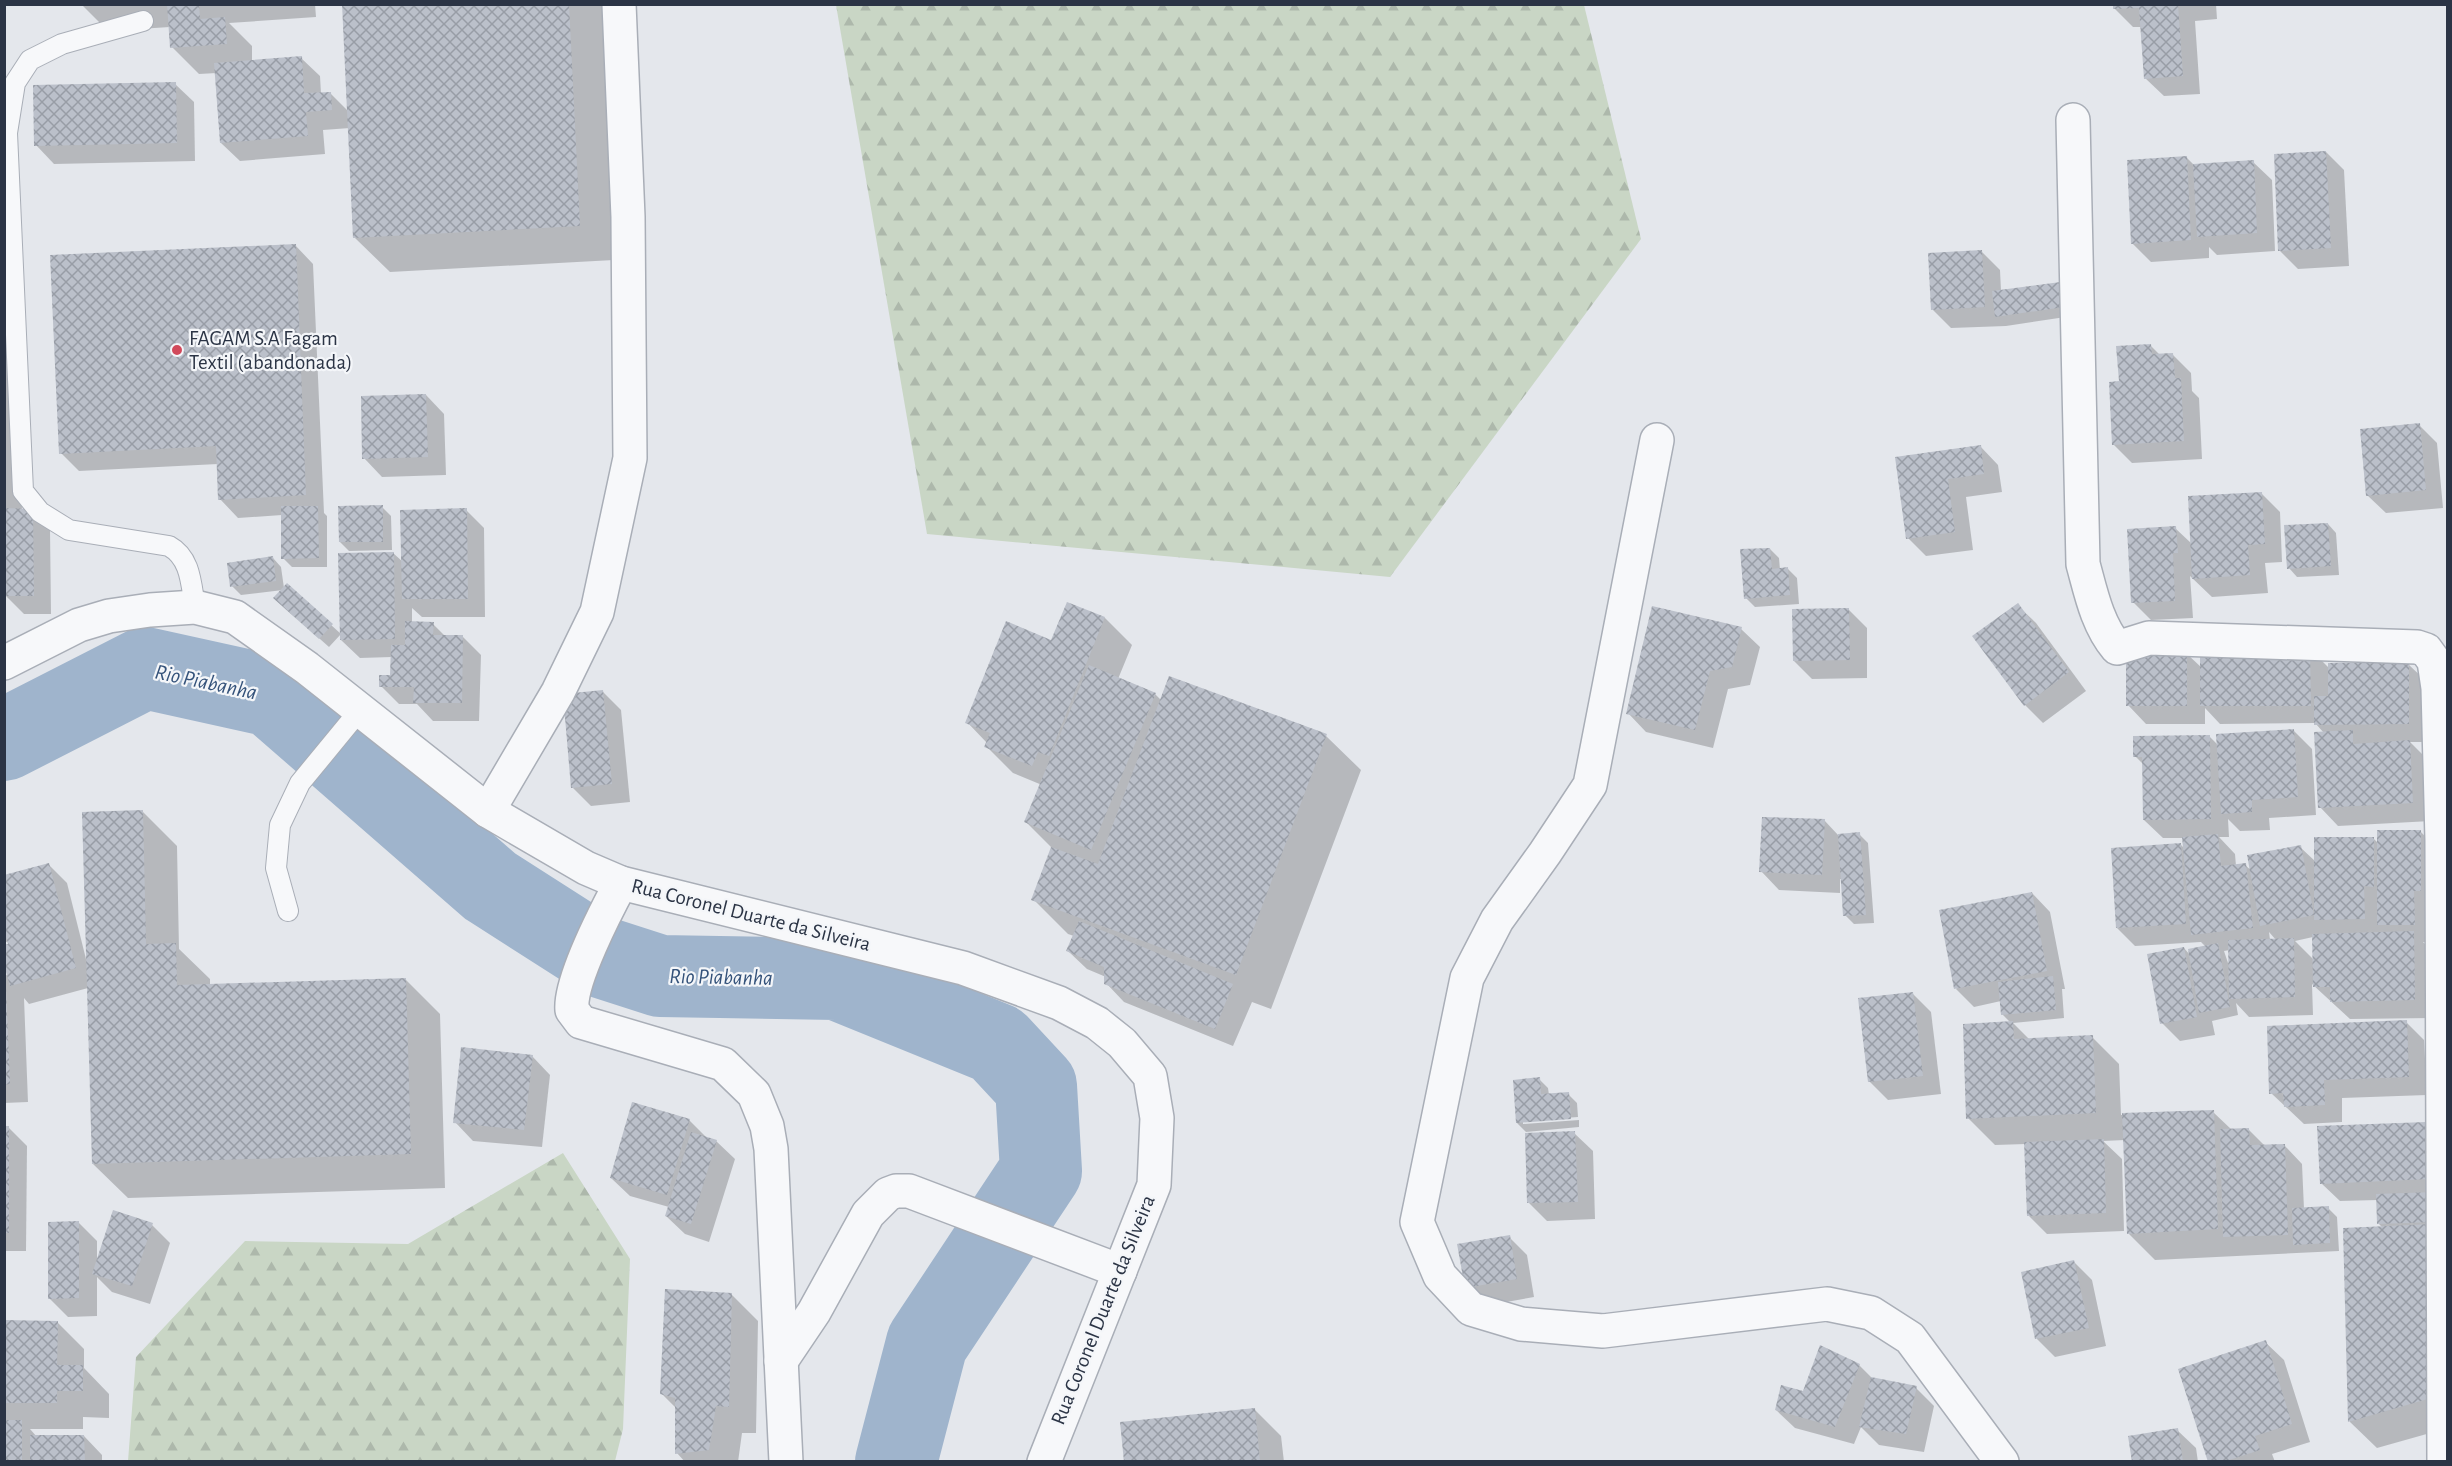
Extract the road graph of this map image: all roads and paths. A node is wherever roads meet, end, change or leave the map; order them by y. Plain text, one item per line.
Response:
1 (619, 4) edge
2 (143, 21) dead end
3 (2073, 120) dead end
4 (1658, 440) dead end
5 (195, 607) junction
6 (4, 663) edge
7 (360, 710) junction
8 (488, 811) junction
9 (621, 883) junction
10 (288, 910) dead end
11 (1120, 1271) junction
12 (781, 1361) junction
13 (786, 1461) edge
14 (1044, 1461) edge
15 (2002, 1461) edge
16 (2444, 1461) edge

1 - 8 street
2 - 5 lane
3 - 16 street
4 - 15 street
5 - 6 street, Rua Coronel Duarte da Silveira
5 - 7 street, Rua Coronel Duarte da Silveira
7 - 8 street, Rua Coronel Duarte da Silveira
7 - 10 lane
8 - 9 street, Rua Coronel Duarte da Silveira
9 - 11 street, Rua Coronel Duarte da Silveira
9 - 12 street
11 - 12 street
11 - 14 street, Rua Coronel Duarte da Silveira
12 - 13 street

